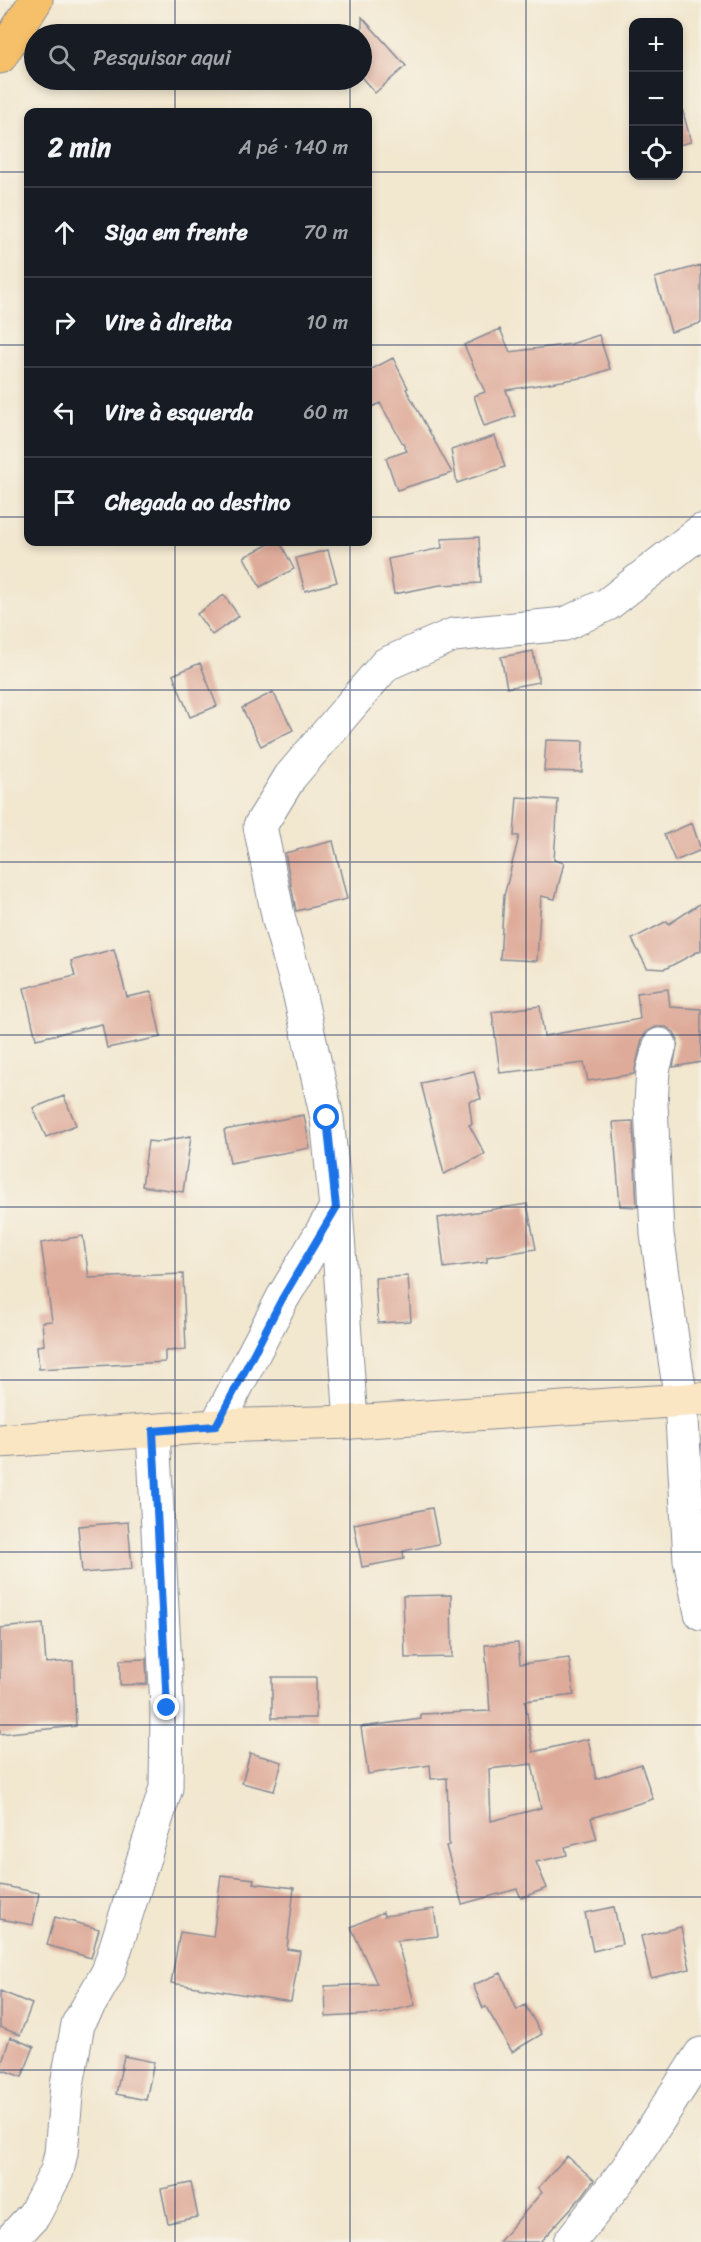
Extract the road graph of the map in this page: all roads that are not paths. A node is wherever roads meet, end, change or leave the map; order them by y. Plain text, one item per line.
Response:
1 (36, 0) edge
2 (0, 57) edge
3 (701, 531) edge
4 (660, 1045) dead end
5 (336, 1208) junction
6 (691, 1400) edge
7 (351, 1422) junction
8 (216, 1426) junction
9 (153, 1431) junction
10 (0, 1441) edge
11 (701, 1613) edge
12 (701, 2054) edge
13 (9, 2242) edge
14 (570, 2242) edge

1 - 2 highway
3 - 5 street
4 - 6 street
5 - 7 street
5 - 8 street
6 - 7 street
6 - 11 street
7 - 8 street
8 - 9 street
9 - 10 street
9 - 13 street
12 - 14 street

